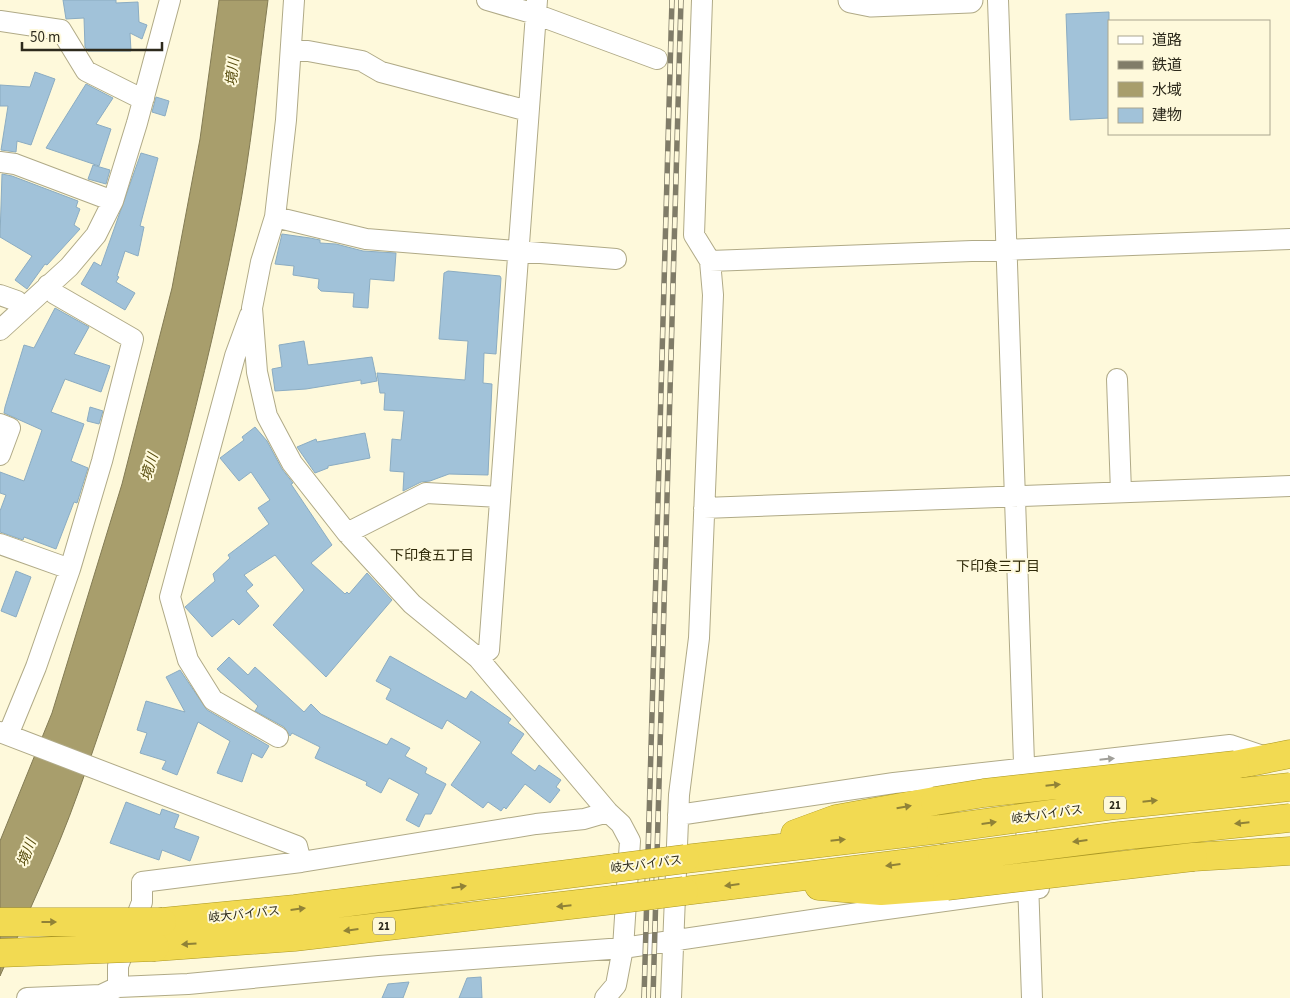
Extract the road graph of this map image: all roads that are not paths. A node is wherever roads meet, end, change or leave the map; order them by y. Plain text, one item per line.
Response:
1 (170, 0) edge
2 (294, 0) edge
3 (487, 0) edge
4 (702, 0) edge
5 (851, 0) edge
6 (970, 0) edge
7 (998, 0) edge
8 (536, 7) edge
9 (0, 21) edge
10 (292, 51) junction
11 (657, 59) dead end
12 (144, 98) junction
13 (528, 111) junction
14 (0, 162) edge
15 (113, 201) junction
16 (275, 217) junction
17 (1290, 239) edge
18 (1005, 250) junction
19 (517, 252) junction
20 (616, 259) dead end
21 (710, 261) junction
22 (48, 285) junction
23 (0, 295) edge
24 (23, 307) junction
25 (252, 308) junction
26 (0, 330) edge
27 (1117, 379) dead end
28 (0, 424) edge
29 (0, 455) edge
30 (1290, 486) edge
31 (1121, 492) junction
32 (1013, 496) junction
33 (500, 497) junction
34 (704, 508) junction
35 (347, 533) junction
36 (0, 544) edge
37 (70, 569) junction
38 (478, 658) junction
39 (10, 736) edge
40 (278, 737) dead end
41 (1280, 756) edge
42 (1023, 767) junction
43 (1290, 787) edge
44 (608, 812) junction
45 (678, 815) junction
46 (1290, 818) edge
47 (756, 849) junction
48 (1290, 851) edge
49 (1249, 853) junction
50 (301, 862) junction
51 (764, 882) junction
52 (1028, 890) junction
53 (0, 922) edge
54 (159, 934) junction
55 (673, 940) junction
56 (623, 948) junction
57 (0, 952) edge
58 (118, 987) junction
59 (184, 991) edge
60 (27, 998) edge
61 (204, 998) edge
62 (605, 998) edge
63 (671, 998) edge
64 (1032, 998) edge

1 - 12 street
2 - 10 street
3 - 8 street
4 - 21 street
5 - 6 street
7 - 18 street
8 - 11 street
8 - 13 street
9 - 12 street
10 - 13 street
10 - 16 street
12 - 15 street
13 - 19 street
14 - 15 street
15 - 22 street
16 - 19 street
16 - 25 street
17 - 18 street
18 - 21 street
18 - 32 street
19 - 20 street
19 - 33 street
21 - 34 street
22 - 24 street
22 - 37 street
23 - 24 street
24 - 26 street
25 - 35 street
25 - 40 street
27 - 31 street
28 - 29 street
30 - 31 street
31 - 32 street
32 - 34 street
32 - 42 street
33 - 35 street
33 - 38 street
34 - 45 street
35 - 38 street
36 - 37 street
37 - 39 street
38 - 44 street
39 - 50 street
42 -> 41 street
47 -> 41 highway, 21, bridge
42 - 45 street
42 - 52 street
47 -> 43 highway, 岐大バイパス / 21, bridge
44 - 50 street
44 - 56 street
45 - 55 street
46 -> 51 highway, 岐大バイパス / 21, bridge
54 -> 47 highway, 岐大バイパス / 21, bridge
48 - 49 highway, 21
49 - 51 highway, 21, bridge
49 - 52 street
50 - 58 street
51 -> 54 highway, 岐大バイパス / 21, bridge
52 - 55 street
52 - 64 street
53 -> 54 highway, 岐大バイパス / 21, bridge
54 - 57 highway, 岐大バイパス / 21, bridge
55 - 56 street
55 - 63 street
56 - 59 street
56 - 62 street
58 - 59 street
58 - 60 street
59 - 61 street

